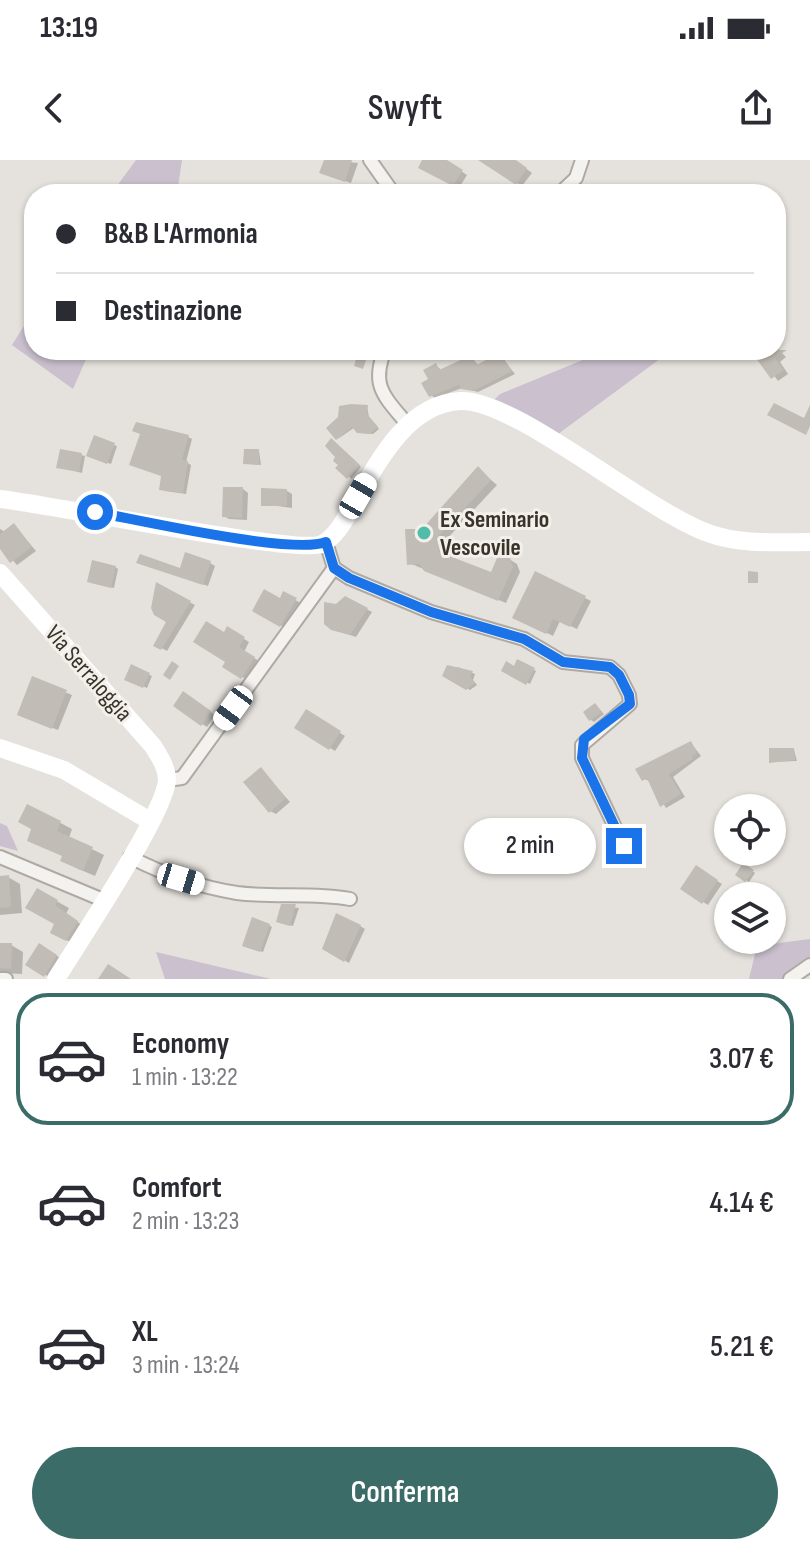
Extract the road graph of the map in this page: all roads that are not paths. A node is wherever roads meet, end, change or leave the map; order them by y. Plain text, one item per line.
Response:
1 (370, 160) edge
2 (582, 160) edge
3 (387, 184) edge
4 (570, 184) edge
5 (381, 360) edge
6 (407, 424) junction
7 (0, 499) edge
8 (326, 542) junction
9 (810, 542) edge
10 (334, 568) junction
11 (0, 573) edge
12 (0, 748) edge
13 (167, 780) junction
14 (150, 821) junction
15 (624, 846) dead end
16 (0, 857) edge
17 (130, 857) junction
18 (350, 899) dead end
19 (103, 900) junction
20 (810, 965) edge
21 (0, 979) edge
22 (6, 979) edge
23 (56, 979) edge
24 (790, 979) edge

1 - 3 street
2 - 4 street
5 - 6 street
6 - 8 main road
6 - 9 main road
7 - 8 main road
8 - 10 street
10 - 13 street
10 - 15 street
11 - 13 main road, Via Serraloggia
12 - 14 main road
13 - 14 main road
14 - 17 main road
16 - 19 street
17 - 18 street
17 - 19 main road
19 - 23 main road
20 - 24 street
21 - 22 street

